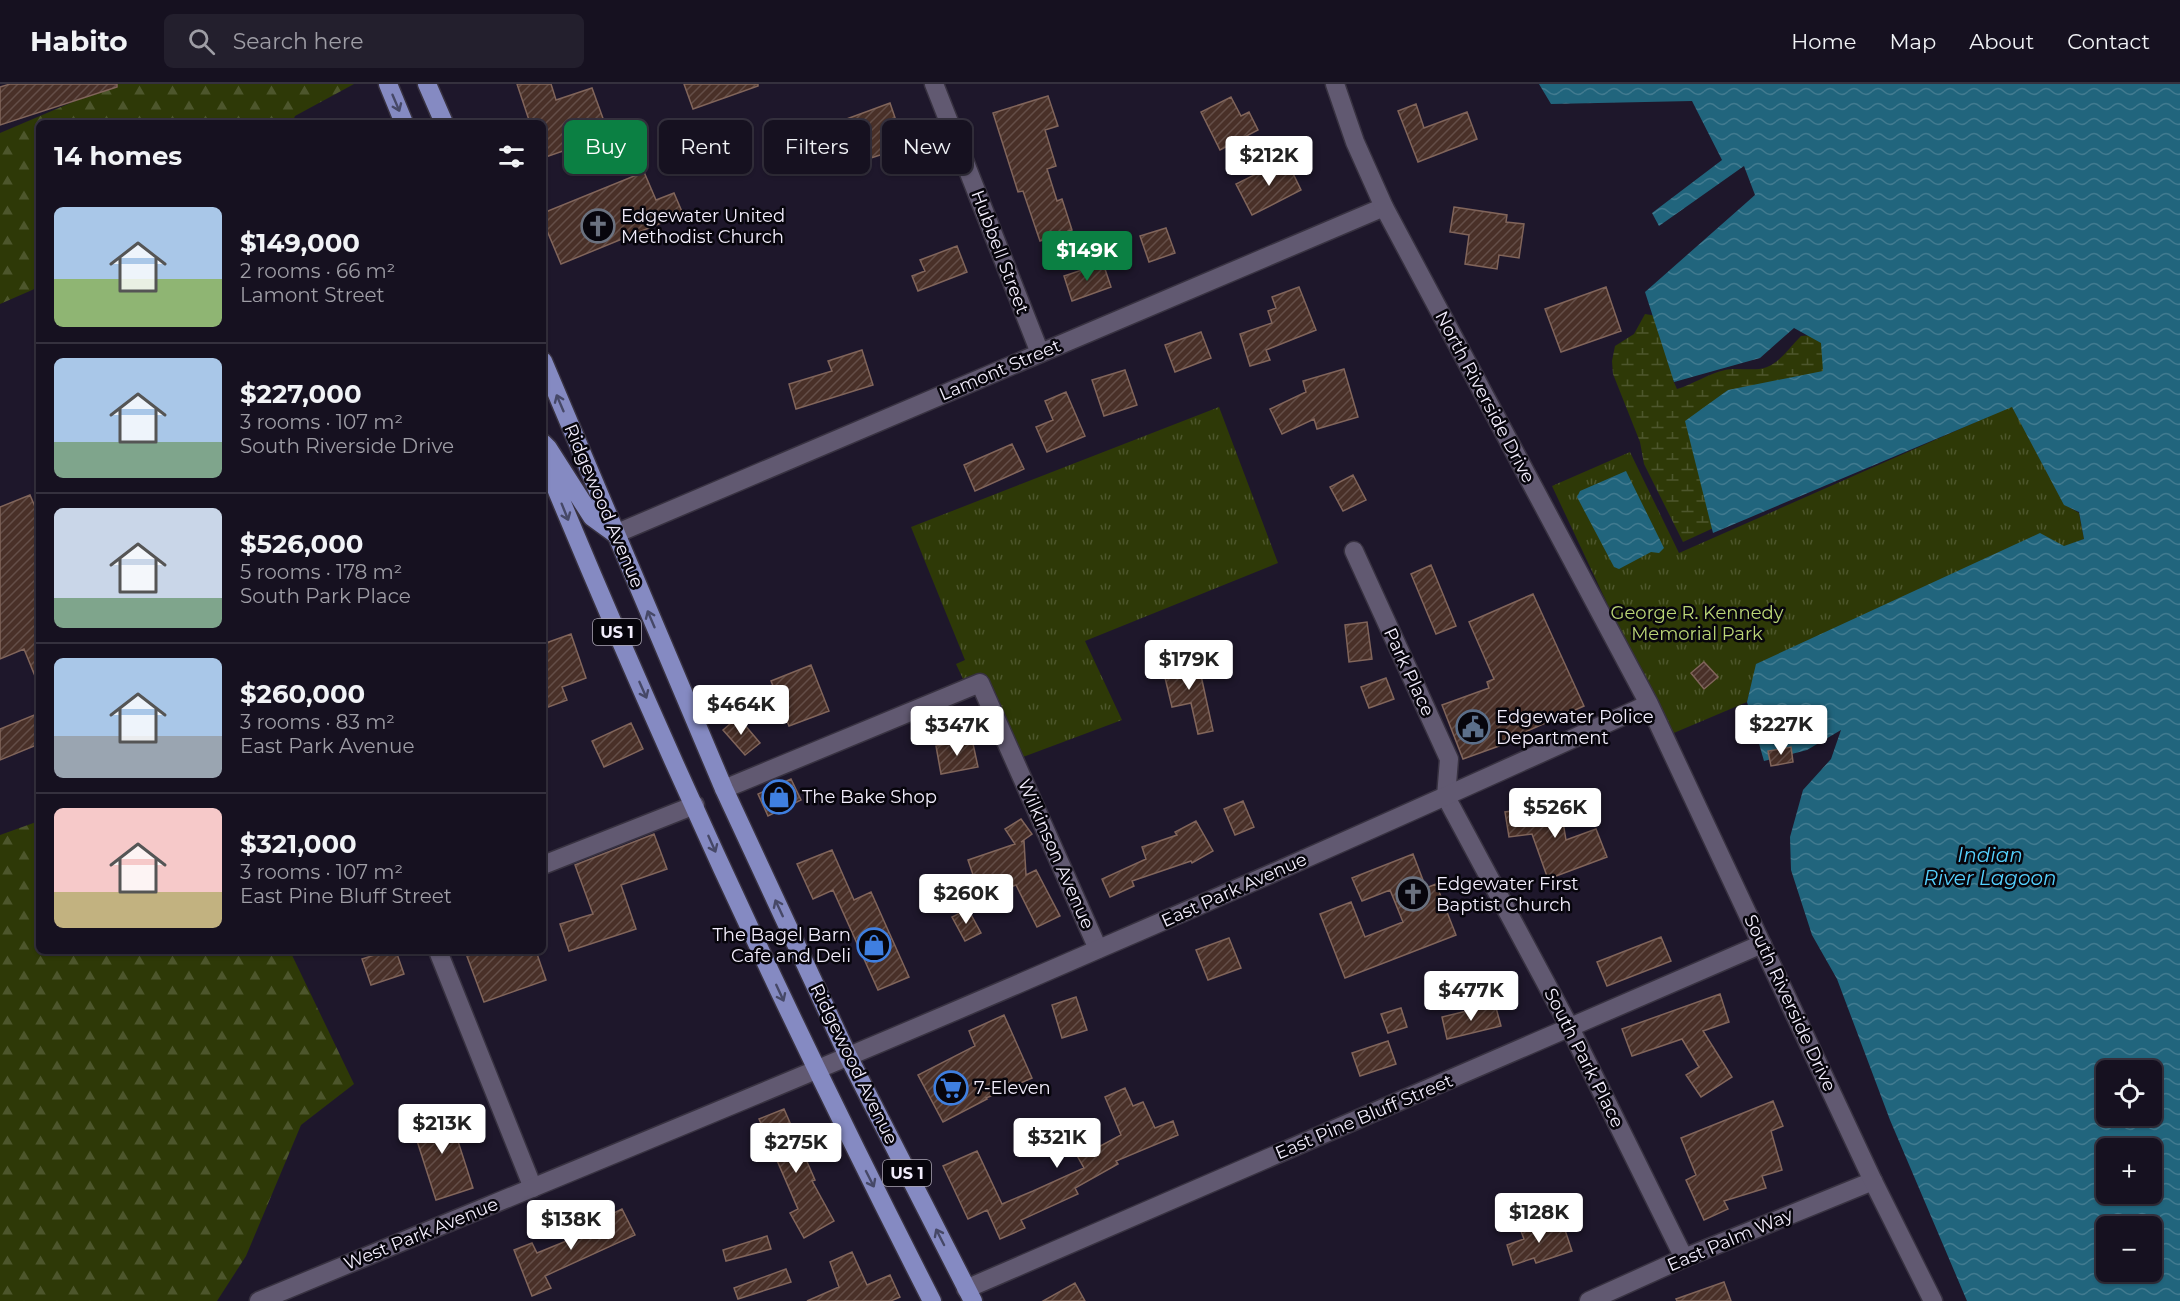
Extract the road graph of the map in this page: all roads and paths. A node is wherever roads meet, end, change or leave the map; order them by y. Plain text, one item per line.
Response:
1 (388, 84) edge
2 (428, 84) edge
3 (934, 84) edge
4 (1335, 84) edge
5 (403, 120) edge
6 (443, 120) edge
7 (1384, 207) junction
8 (1040, 353) junction
9 (546, 368) edge
10 (546, 446) edge
11 (546, 465) edge
12 (615, 534) junction
13 (1354, 551) dead end
14 (1649, 704) junction
15 (724, 789) junction
16 (1446, 796) junction
17 (695, 805) junction
18 (546, 864) edge
19 (1762, 944) junction
20 (1098, 949) junction
21 (439, 954) edge
22 (1570, 1028) junction
23 (848, 1056) junction
24 (816, 1070) junction
25 (1873, 1181) junction
26 (533, 1188) junction
27 (1684, 1258) junction
28 (969, 1295) edge
29 (1622, 1295) edge
30 (259, 1301) edge
31 (932, 1301) edge
32 (1589, 1301) edge
33 (1933, 1301) edge

1 -> 5 main road
2 - 6 main road
3 - 8 street, Hubbell Street
4 - 7 street, North Riverside Drive
7 - 8 street, Lamont Street
7 - 14 street, North Riverside Drive
8 - 12 street, Lamont Street
12 -> 9 main road, Ridgewood Avenue / US 1
10 - 12 main road
11 -> 17 main road, Ridgewood Avenue / US 1
15 -> 12 main road, Ridgewood Avenue / US 1
13 - 16 street, Park Place
14 - 16 street, East Park Avenue
14 - 19 street, South Riverside Drive
15 - 20 street, Wilkinson Avenue
23 -> 15 main road, Ridgewood Avenue / US 1
16 - 20 street, East Park Avenue
16 - 22 street, South Park Place
17 - 18 street
17 -> 24 main road, Ridgewood Avenue / US 1
19 - 22 street, East Pine Bluff Street
19 - 25 street, South Riverside Drive
20 - 23 street, East Park Avenue
21 - 26 street
22 - 27 street, South Park Place
22 - 28 street, East Pine Bluff Street
23 - 24 street, East Park Avenue
28 -> 23 main road, Ridgewood Avenue / US 1
24 - 26 street, West Park Avenue
24 -> 31 main road, Ridgewood Avenue / US 1
25 - 27 street, East Palm Way
25 - 33 street, South Riverside Drive
26 - 30 street, West Park Avenue
27 - 29 street, East Palm Way
29 - 32 street, East Palm Way

